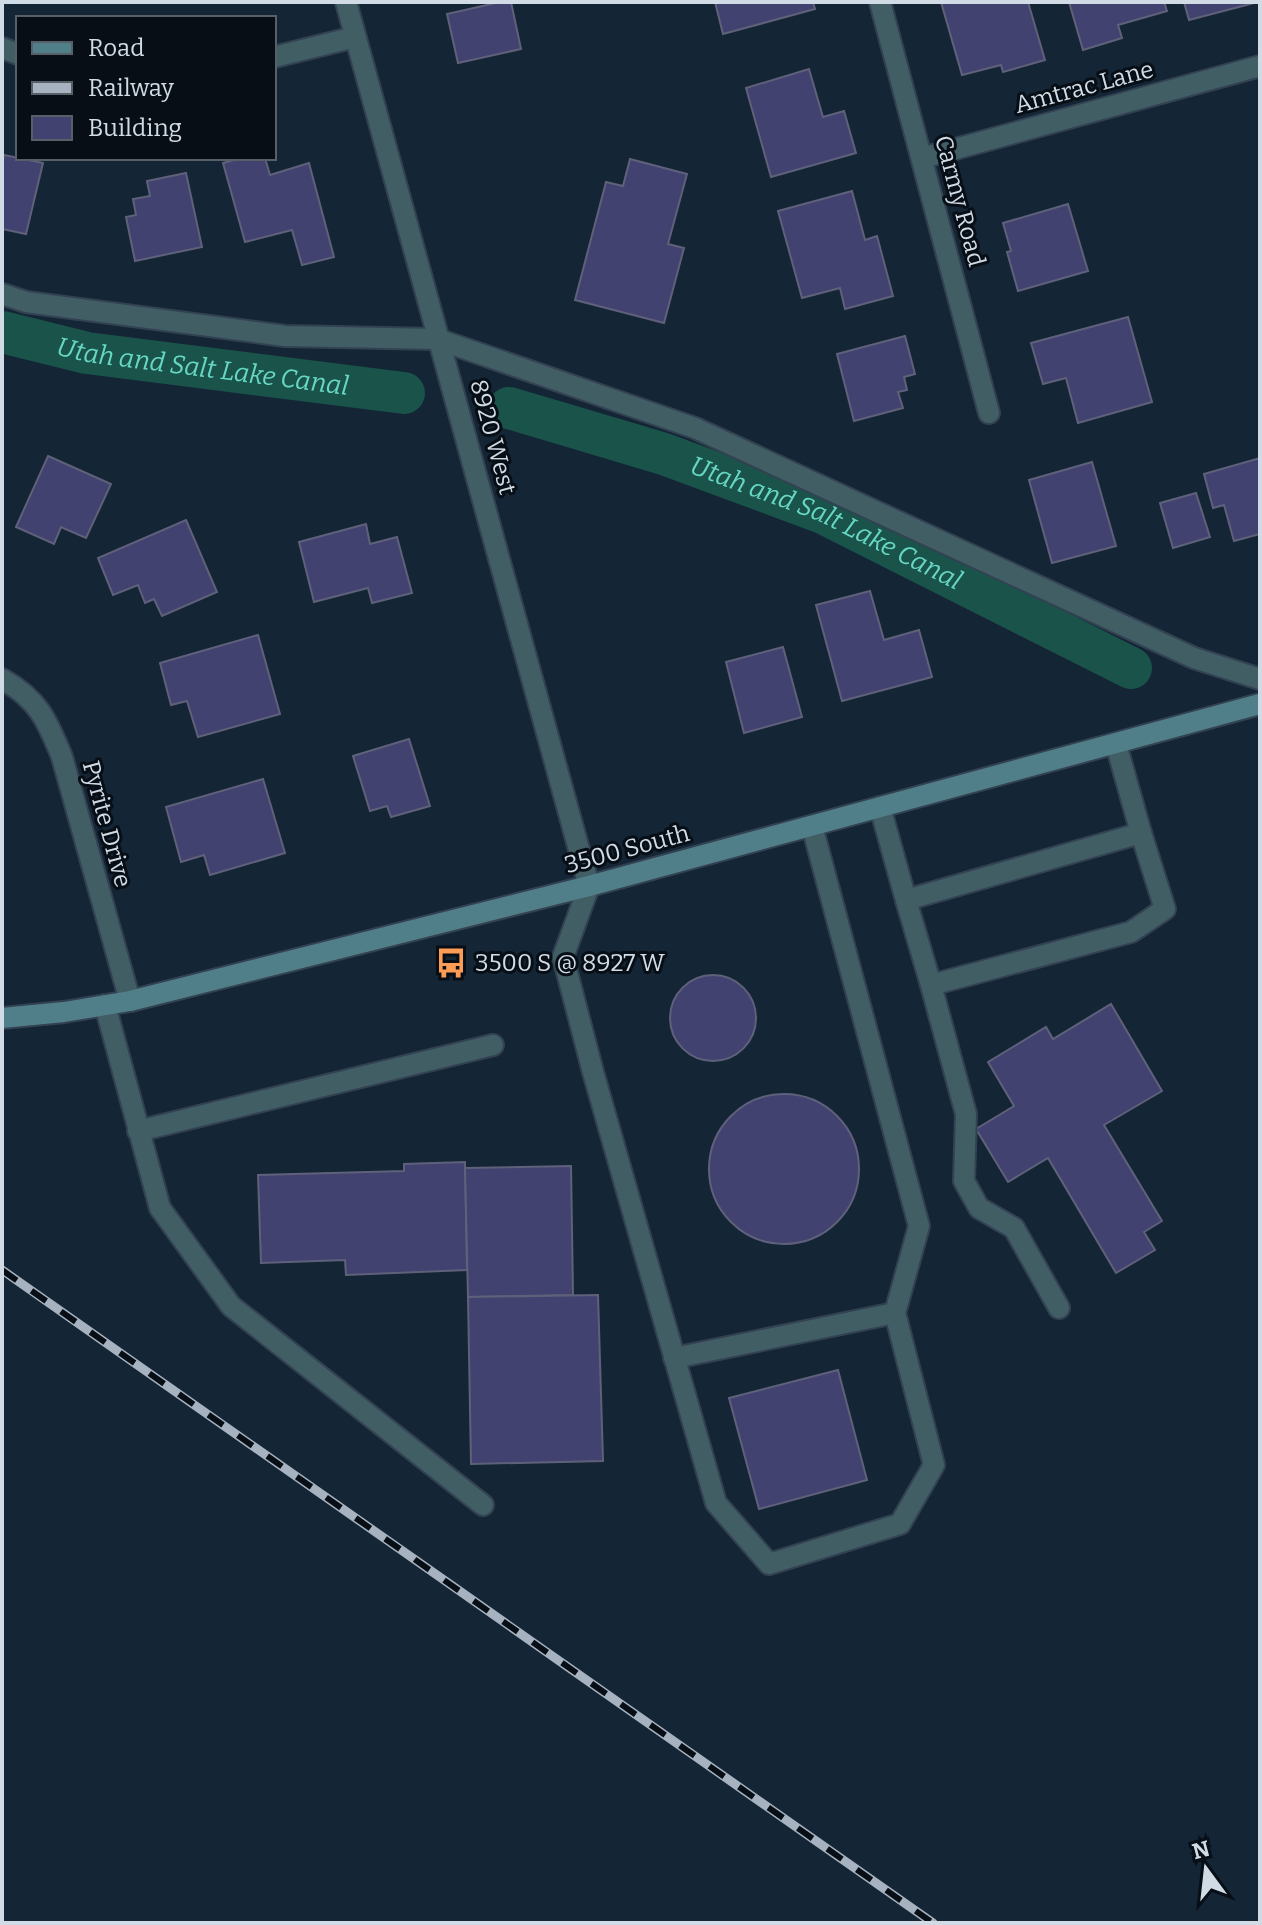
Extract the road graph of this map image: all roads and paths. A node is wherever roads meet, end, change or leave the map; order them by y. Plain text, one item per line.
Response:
1 (346, 2) edge
2 (880, 2) edge
3 (355, 37) junction
4 (276, 57) edge
5 (1260, 66) edge
6 (922, 158) junction
7 (2, 294) edge
8 (437, 339) junction
9 (989, 413) dead end
10 (2, 679) edge
11 (1260, 679) edge
12 (1260, 704) edge
13 (1116, 744) junction
14 (880, 807) junction
15 (812, 826) junction
16 (1141, 833) junction
17 (589, 886) junction
18 (906, 900) junction
19 (931, 985) junction
20 (130, 1001) junction
21 (105, 1005) junction
22 (2, 1018) edge
23 (493, 1045) dead end
24 (138, 1131) junction
25 (1059, 1308) dead end
26 (895, 1313) junction
27 (674, 1358) junction
28 (483, 1505) dead end

1 - 3 street, 8920 West
2 - 6 street, Carmy Road
3 - 4 street
3 - 8 street, 8920 West
5 - 6 street, Amtrac Lane
6 - 9 street, Carmy Road
7 - 8 street
8 - 11 street
8 - 17 street, 8920 West
10 - 20 street, Pyrite Drive
12 - 13 street, 3500 South
13 - 14 street, 3500 South
13 - 16 street
14 - 15 street, 3500 South
14 - 18 street
15 - 17 street, 3500 South
15 - 26 street
16 - 18 street
16 - 19 street
17 - 20 street, 3500 South
17 - 27 street
18 - 19 street
19 - 25 street
20 - 21 street, 3500 South
21 - 22 street, 3500 South
21 - 24 street
23 - 24 street
24 - 28 street
26 - 27 street
26 - 27 street

